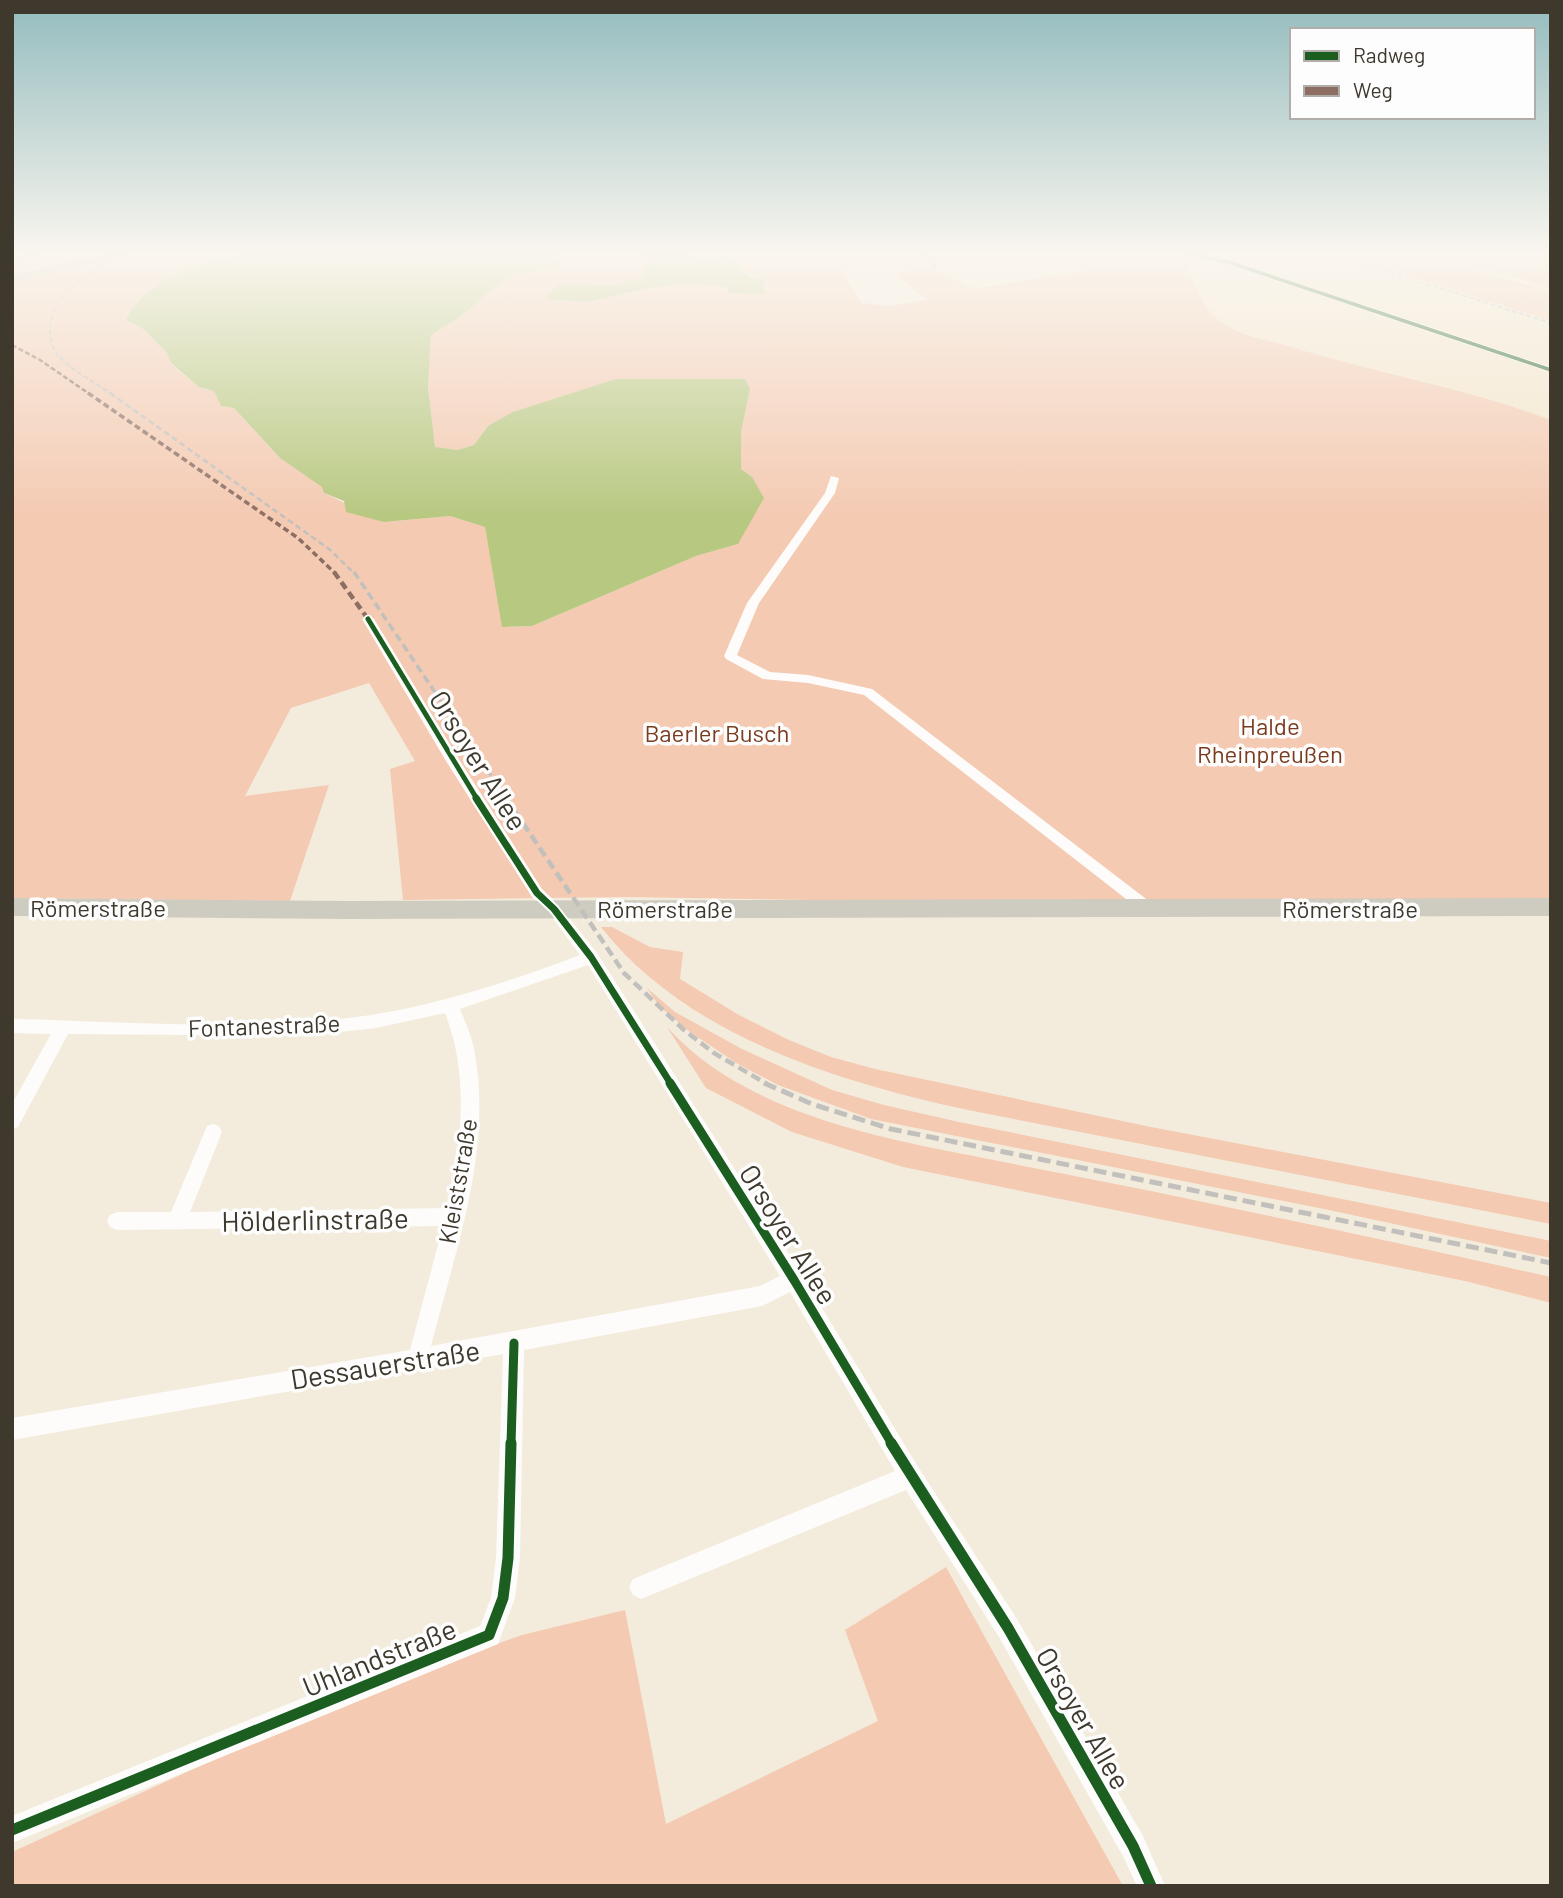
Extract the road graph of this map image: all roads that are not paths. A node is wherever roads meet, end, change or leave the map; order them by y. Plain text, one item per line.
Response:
1 (1463, 341) edge
2 (1551, 370) edge
3 (834, 478) dead end
4 (368, 619) dead end
5 (12, 907) edge
6 (1551, 907) edge
7 (554, 909) junction
8 (1149, 909) junction
9 (591, 957) junction
10 (450, 1005) junction
11 (12, 1026) edge
12 (64, 1026) junction
13 (12, 1121) edge
14 (214, 1132) dead end
15 (453, 1217) junction
16 (177, 1221) junction
17 (117, 1222) dead end
18 (794, 1280) junction
19 (514, 1343) junction
20 (418, 1357) junction
21 (12, 1429) edge
22 (910, 1475) junction
23 (641, 1587) dead end
24 (12, 1830) edge
25 (1151, 1886) edge

1 - 2 street
3 - 8 street
4 - 7 street, Orsoyer Allee
5 - 7 main road, Römerstraße
6 - 8 main road, Römerstraße
7 - 8 main road, Römerstraße
7 - 9 street, Orsoyer Allee
9 - 10 street, Fontanestraße
9 - 18 street, Orsoyer Allee
10 - 12 street, Fontanestraße
10 - 15 street, Kleiststraße
11 - 12 street, Fontanestraße
12 - 13 street
14 - 16 street, Hölderlinstraße
15 - 16 street, Hölderlinstraße
15 - 20 street, Kleiststraße
16 - 17 street, Hölderlinstraße
18 - 19 street, Dessauerstraße
18 - 22 street, Orsoyer Allee
19 - 20 street, Dessauerstraße
19 - 24 street, Uhlandstraße
20 - 21 street, Dessauerstraße
22 - 23 street
22 - 25 street, Orsoyer Allee

